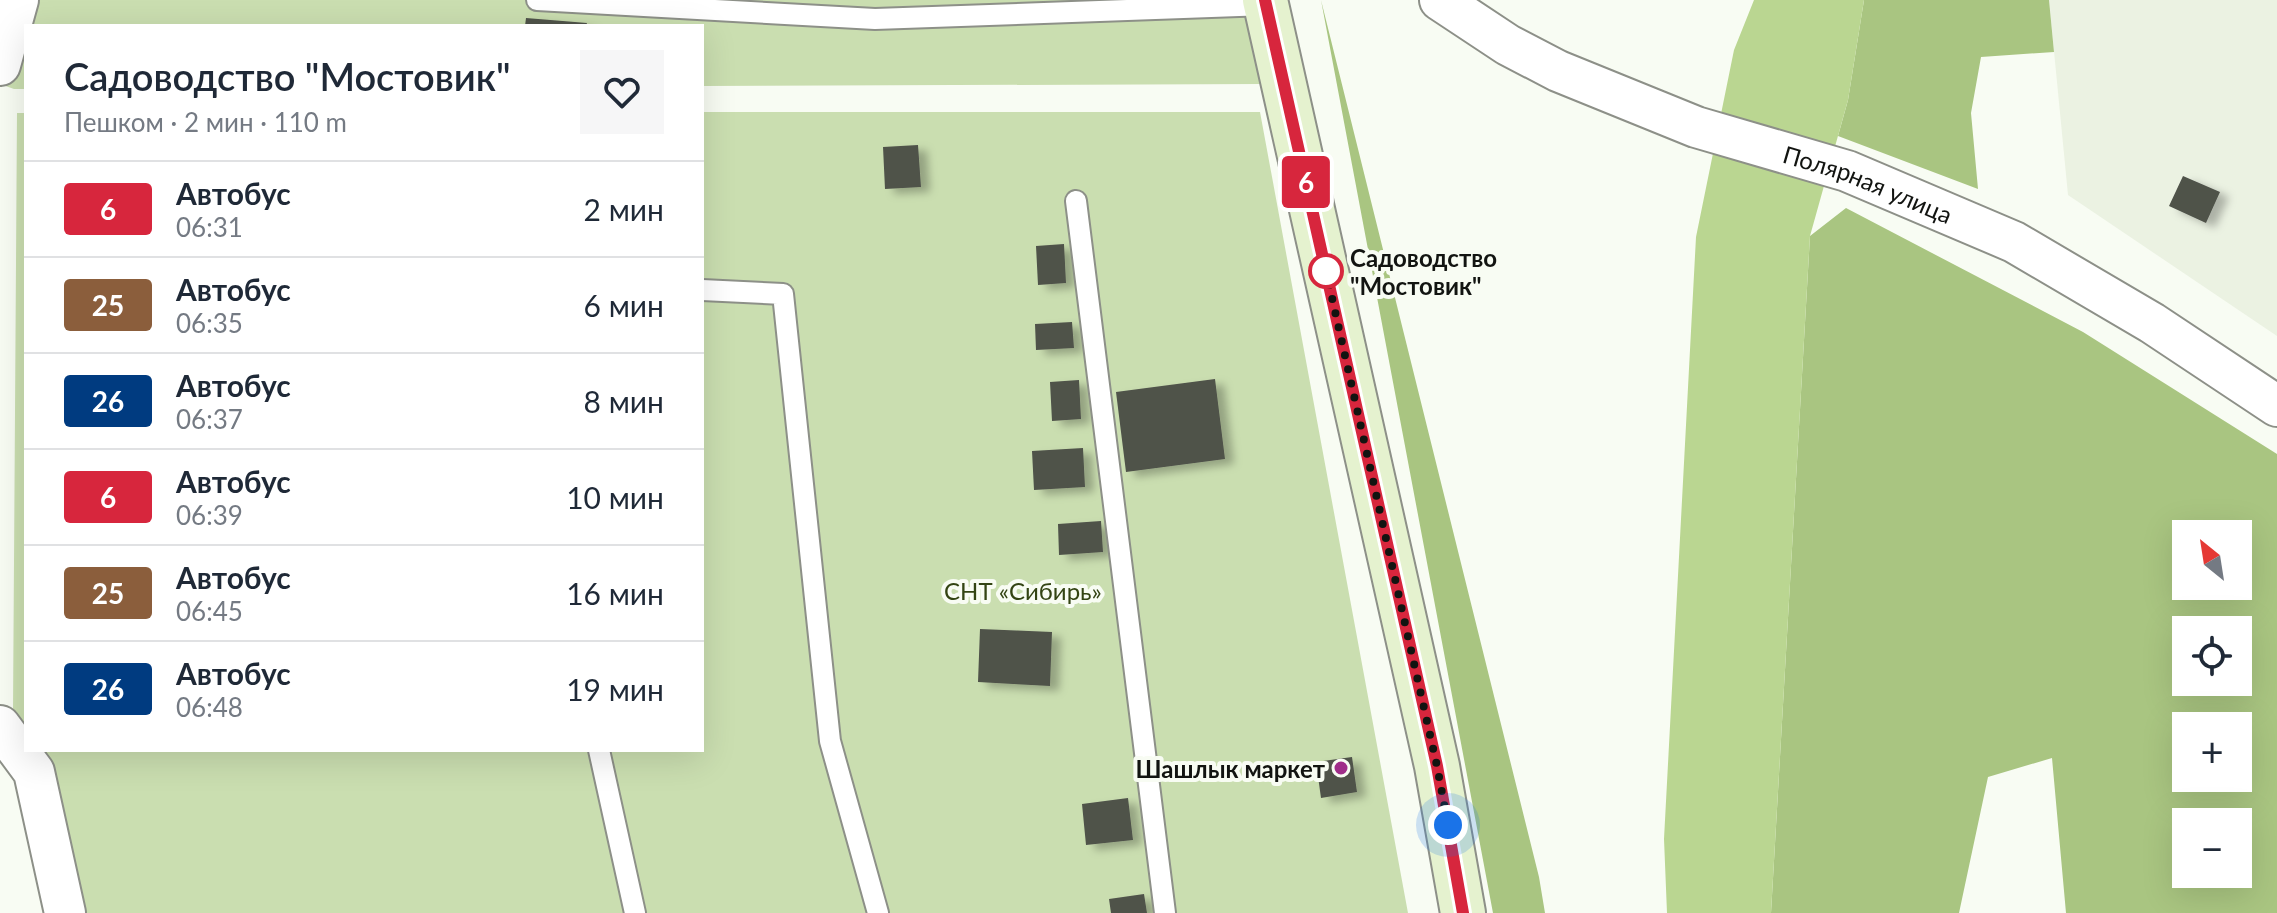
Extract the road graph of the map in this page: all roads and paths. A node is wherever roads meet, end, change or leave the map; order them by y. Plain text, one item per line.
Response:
1 (18, 0) edge
2 (537, 0) edge
3 (1440, 0) edge
4 (1266, 3) edge
5 (0, 65) edge
6 (1076, 201) dead end
7 (704, 290) edge
8 (2277, 406) edge
9 (0, 726) edge
10 (599, 752) edge
11 (65, 913) edge
12 (635, 913) edge
13 (878, 913) edge
14 (1165, 913) edge
15 (1463, 913) edge

1 - 5 street
2 - 4 lane
3 - 8 street, Полярная улица
4 - 15 main road
6 - 14 lane
7 - 13 lane
9 - 11 street
10 - 12 lane

